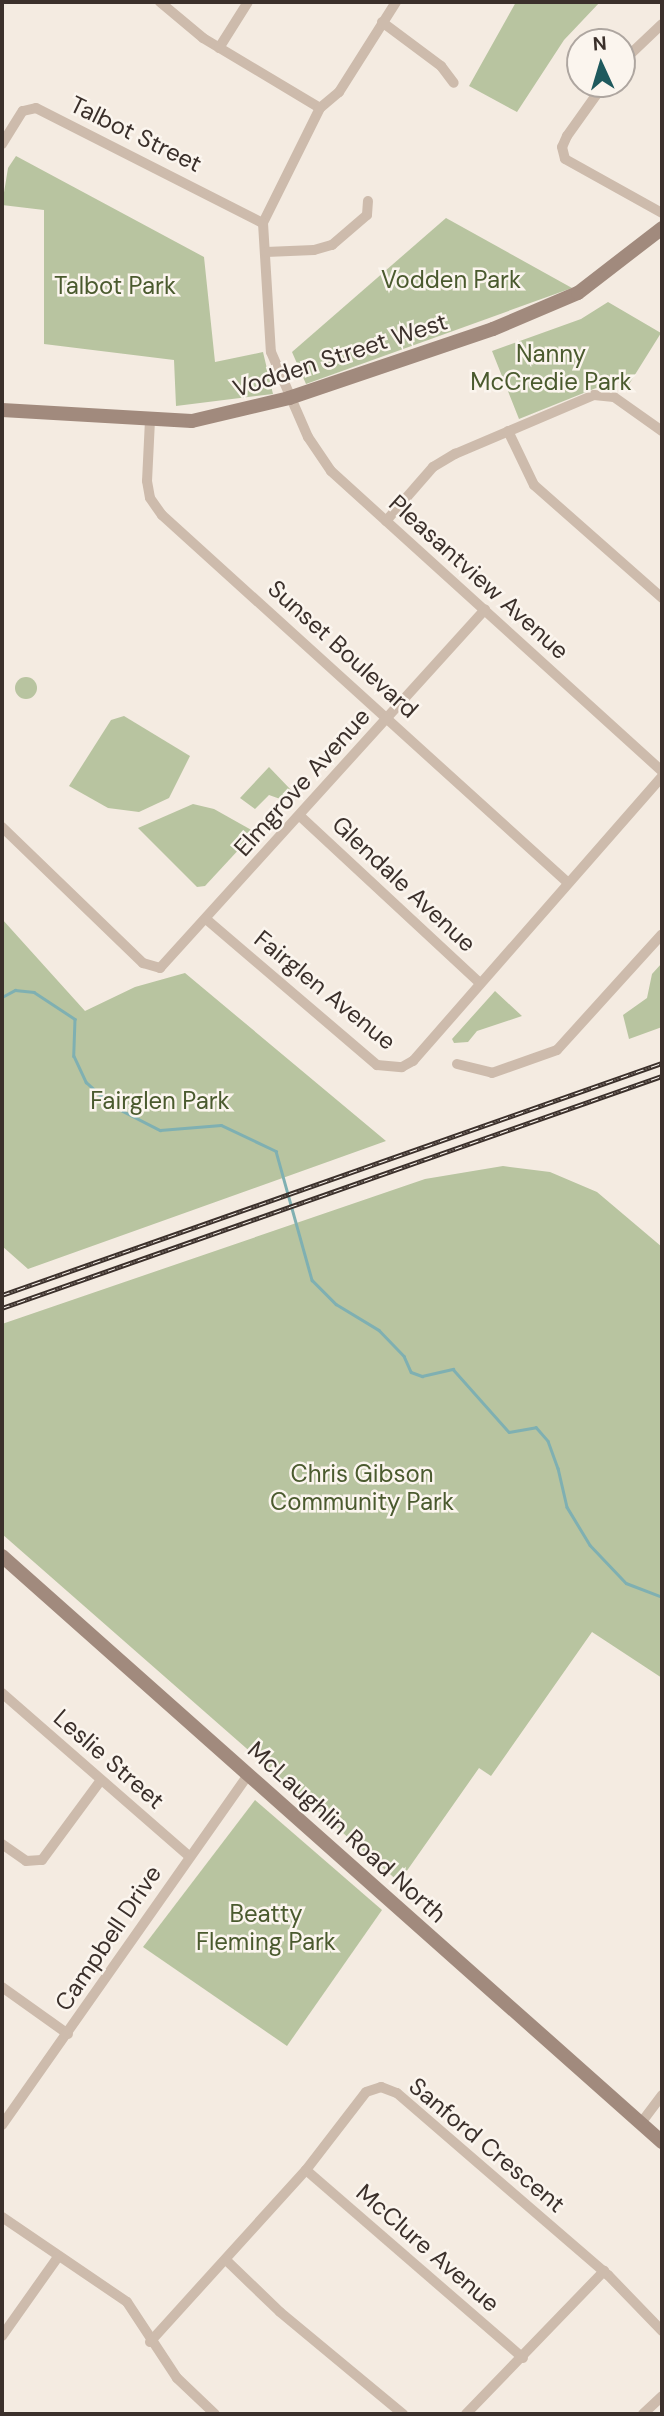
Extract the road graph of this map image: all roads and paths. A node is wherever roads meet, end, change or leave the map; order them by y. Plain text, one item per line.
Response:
1 (160, 2) edge
2 (248, 2) edge
3 (396, 2) edge
4 (382, 22) junction
5 (662, 24) edge
6 (219, 48) junction
7 (636, 49) edge
8 (454, 83) dead end
9 (594, 98) edge
10 (320, 108) junction
11 (2, 144) edge
12 (368, 201) dead end
13 (662, 213) edge
14 (264, 223) junction
15 (662, 228) edge
16 (266, 252) junction
17 (289, 398) junction
18 (2, 410) edge
19 (150, 420) junction
20 (508, 431) junction
21 (662, 431) edge
22 (386, 522) junction
23 (662, 598) edge
24 (485, 610) junction
25 (389, 718) junction
26 (662, 771) edge
27 (662, 777) edge
28 (300, 816) junction
29 (2, 828) edge
30 (567, 882) junction
31 (206, 919) junction
32 (662, 934) edge
33 (480, 983) junction
34 (457, 1064) dead end
35 (3, 1558) edge
36 (2, 1693) edge
37 (249, 1774) junction
38 (101, 1780) junction
39 (2, 1844) edge
40 (189, 1856) junction
41 (2, 1987) edge
42 (68, 2034) junction
43 (662, 2095) edge
44 (641, 2123) junction
45 (2, 2125) edge
46 (662, 2142) edge
47 (306, 2170) junction
48 (2, 2217) edge
49 (58, 2257) junction
50 (226, 2260) junction
51 (604, 2271) junction
52 (662, 2331) edge
53 (2, 2336) edge
54 (150, 2342) junction
55 (523, 2358) junction
56 (662, 2396) edge
57 (215, 2414) edge
58 (403, 2414) edge
59 (466, 2414) edge
60 (643, 2414) edge

1 - 6 street
2 - 6 street
3 - 4 street
4 - 8 street
4 - 10 street
5 - 7 street
6 - 10 street
9 - 13 street
10 - 14 street
11 - 14 street, Talbot Street
12 - 16 street
14 - 16 street, Pleasantview Avenue
15 - 17 main road, Vodden Street West
16 - 17 street, Pleasantview Avenue
17 - 19 main road, Vodden Street West
17 - 22 street, Pleasantview Avenue
18 - 19 main road, Vodden Street West
19 - 25 street, Sunset Boulevard
20 - 21 street
20 - 22 street
20 - 23 street
22 - 24 street, Pleasantview Avenue
24 - 25 street, Elmgrove Avenue
24 - 26 street, Pleasantview Avenue
25 - 28 street, Elmgrove Avenue
25 - 30 street, Sunset Boulevard
27 - 30 street, Fairglen Avenue
28 - 31 street, Elmgrove Avenue
28 - 33 street, Glendale Avenue
29 - 31 street
30 - 33 street, Fairglen Avenue
31 - 33 street, Fairglen Avenue
32 - 34 street
35 - 37 main road, McLaughlin Road North
36 - 38 street, Leslie Street
37 - 40 street, Campbell Drive
37 - 44 main road, McLaughlin Road North
38 - 39 street
38 - 40 street, Leslie Street
40 - 42 street, Campbell Drive
41 - 42 street
42 - 45 street, Campbell Drive
43 - 44 street
44 - 46 main road, McLaughlin Road North
47 - 50 street, Sanford Crescent
47 - 51 street, Sanford Crescent
47 - 55 street, McClure Avenue
48 - 49 street
49 - 53 street
49 - 54 street
50 - 54 street, Sanford Crescent
50 - 58 street
51 - 52 street, Sanford Crescent
51 - 55 street
54 - 57 street
55 - 59 street
56 - 60 street

